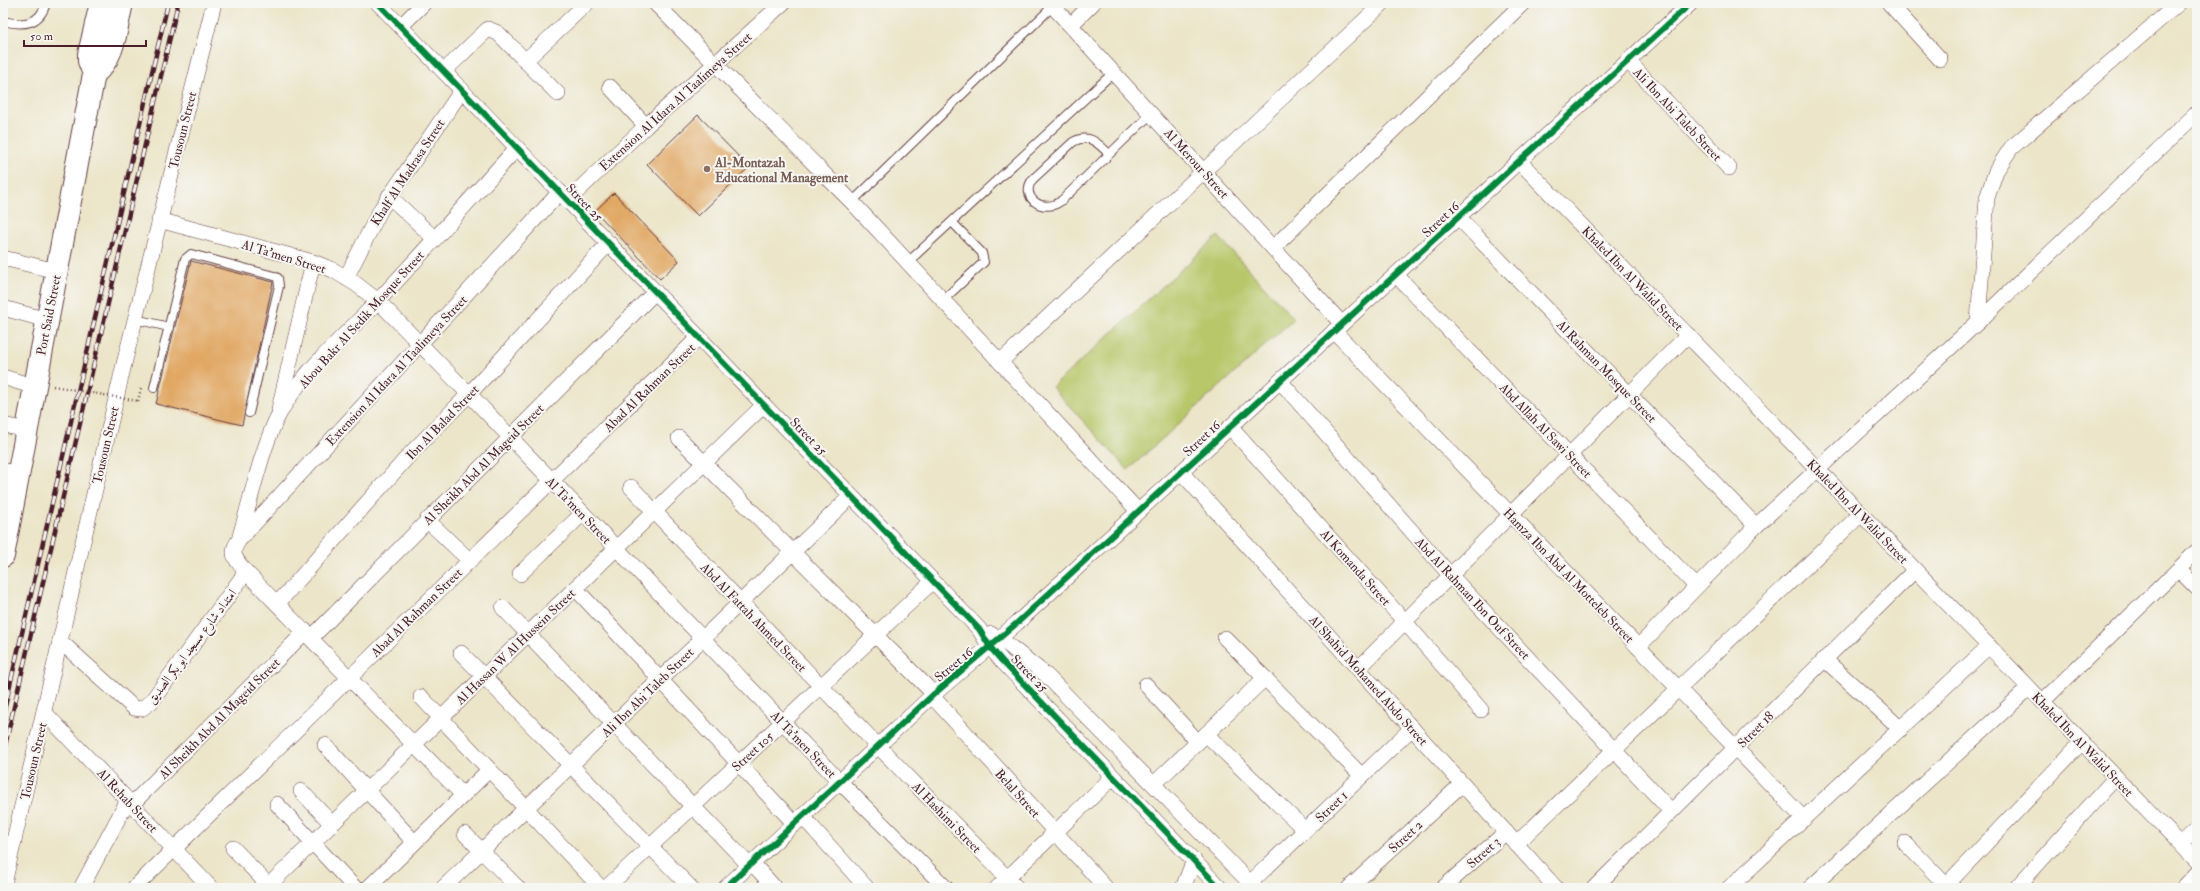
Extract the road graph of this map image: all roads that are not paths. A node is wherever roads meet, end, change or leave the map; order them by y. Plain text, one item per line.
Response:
1 (46, 3) edge
2 (101, 3) edge
3 (122, 3) edge
4 (214, 3) edge
5 (378, 3) edge
6 (424, 3) edge
7 (587, 3) edge
8 (655, 3) edge
9 (783, 3) edge
10 (1093, 3) edge
11 (1383, 3) edge
12 (1523, 3) edge
13 (1690, 3) edge
14 (1889, 3) edge
15 (2179, 3) edge
16 (1052, 4) edge
17 (3, 22) edge
18 (1071, 25) junction
19 (401, 26) junction
20 (1940, 59) dead end
21 (1628, 61) junction
22 (525, 62) junction
23 (715, 65) junction
24 (444, 71) junction
25 (1114, 72) junction
26 (94, 74) junction
27 (610, 87) dead end
28 (462, 90) junction
29 (558, 94) dead end
30 (1152, 113) junction
31 (2197, 113) edge
32 (646, 126) junction
33 (517, 148) junction
34 (1109, 154) junction
35 (1519, 161) junction
36 (1729, 168) dead end
37 (1203, 170) junction
38 (389, 196) junction
39 (564, 196) junction
40 (852, 202) junction
41 (1458, 217) junction
42 (159, 220) junction
43 (952, 222) junction
44 (434, 238) junction
45 (608, 243) junction
46 (1273, 248) junction
47 (3, 258) edge
48 (313, 262) junction
49 (908, 262) junction
50 (56, 271) junction
51 (1396, 275) junction
52 (346, 278) junction
53 (655, 292) junction
54 (942, 300) junction
55 (378, 301) junction
56 (3, 308) edge
57 (135, 319) junction
58 (47, 320) junction
59 (1978, 322) junction
60 (169, 327) junction
61 (1338, 327) junction
62 (1688, 335) junction
63 (699, 337) junction
64 (420, 344) junction
65 (1000, 362) junction
66 (3, 377) edge
67 (1280, 381) junction
68 (44, 386) junction
69 (154, 388) dead end
70 (469, 394) junction
71 (1630, 395) junction
72 (764, 405) junction
73 (249, 413) dead end
74 (276, 419) junction
75 (3, 425) edge
76 (1230, 427) junction
77 (27, 430) junction
78 (510, 438) junction
79 (679, 438) dead end
80 (1570, 455) junction
81 (704, 463) junction
82 (1818, 469) junction
83 (11, 472) edge
84 (1181, 472) junction
85 (551, 481) junction
86 (631, 487) dead end
87 (851, 496) junction
88 (7, 509) edge
89 (1138, 511) junction
90 (654, 512) junction
91 (582, 514) junction
92 (1861, 514) junction
93 (1511, 515) junction
94 (426, 520) junction
95 (1756, 526) junction
96 (236, 544) junction
97 (4, 548) edge
98 (616, 548) junction
99 (2197, 551) edge
100 (793, 552) junction
101 (469, 560) junction
102 (1915, 570) junction
103 (2179, 570) junction
104 (246, 572) junction
105 (520, 574) dead end
106 (1451, 576) junction
107 (933, 581) junction
108 (1696, 586) junction
109 (575, 588) junction
110 (2197, 588) edge
111 (740, 602) junction
112 (278, 603) junction
113 (503, 608) dead end
114 (1405, 622) junction
115 (309, 634) junction
116 (528, 634) junction
117 (875, 635) junction
118 (1225, 638) dead end
119 (703, 639) junction
120 (60, 641) junction
121 (994, 642) junction
122 (1989, 646) junction
123 (1638, 647) junction
124 (462, 653) dead end
125 (1824, 659) junction
126 (1359, 668) junction
127 (485, 676) junction
128 (350, 677) junction
129 (1265, 678) junction
130 (660, 680) junction
131 (1146, 686) dead end
132 (821, 687) junction
133 (2029, 688) junction
134 (1678, 689) junction
135 (933, 695) junction
136 (421, 697) dead end
137 (2043, 702) junction
138 (1481, 710) dead end
139 (44, 712) junction
140 (441, 718) junction
141 (783, 722) junction
142 (614, 724) junction
143 (1412, 728) junction
144 (1901, 729) junction
145 (1202, 738) junction
146 (2082, 742) junction
147 (415, 744) junction
148 (325, 745) dead end
149 (878, 746) junction
150 (1735, 748) junction
151 (1615, 750) junction
152 (739, 764) junction
153 (571, 765) junction
154 (489, 770) junction
155 (1362, 776) junction
156 (1113, 777) junction
157 (2116, 777) junction
158 (840, 782) junction
159 (1154, 784) junction
160 (1462, 784) junction
161 (367, 790) junction
162 (301, 791) dead end
163 (463, 795) junction
164 (130, 802) junction
165 (277, 804) dead end
166 (693, 806) junction
167 (526, 808) junction
168 (1671, 811) junction
169 (1804, 819) junction
170 (798, 820) junction
171 (332, 824) junction
172 (2197, 829) edge
173 (1305, 830) junction
174 (1506, 832) junction
175 (1054, 833) junction
176 (466, 834) dead end
177 (313, 842) junction
178 (414, 842) junction
179 (1905, 843) dead end
180 (1516, 844) junction
181 (2181, 844) junction
182 (651, 846) junction
183 (233, 848) dead end
184 (174, 849) junction
185 (482, 850) junction
186 (1194, 860) junction
187 (2197, 861) edge
188 (751, 864) junction
189 (2197, 873) edge
190 (1007, 885) edge
191 (1252, 886) edge
192 (268, 887) edge
193 (3, 888) edge
194 (81, 888) edge
195 (134, 888) edge
196 (211, 888) edge
197 (355, 888) edge
198 (368, 888) edge
199 (443, 888) edge
200 (518, 888) edge
201 (601, 888) edge
202 (606, 888) edge
203 (692, 888) edge
204 (725, 888) edge
205 (775, 888) edge
206 (868, 888) edge
207 (946, 888) edge
208 (1106, 888) edge
209 (1183, 888) edge
210 (1220, 888) edge
211 (1349, 888) edge
212 (1443, 888) edge
213 (1556, 888) edge
214 (1594, 888) edge
215 (1729, 888) edge
216 (1810, 888) edge
217 (1948, 888) edge
218 (2016, 888) edge
219 (2183, 888) edge

1 - 17 lane
2 - 26 main road, Port Said Street
3 - 26 main road
4 - 42 street, Tousoun Street
5 - 19 street, Street 25
6 - 19 street
7 - 22 street
8 - 23 street
9 - 23 street, Extension Al Idara Al Taalimeya Street
10 - 18 street
11 - 37 street
12 - 46 street
13 - 21 street, Street 16
14 - 20 street
15 - 59 street
16 - 18 street, Al Merour Street
16 - 40 lane
18 - 25 street, Al Merour Street
19 - 24 street, Street 25
21 - 35 street, Street 16
21 - 36 street, Ali Ibn Abi Taleb Street
22 - 24 street
22 - 29 street
23 - 32 street, Extension Al Idara Al Taalimeya Street
23 - 40 street
24 - 28 street, Street 25
25 - 30 street, Al Merour Street
25 - 43 lane
26 - 50 main road, Port Said Street
27 - 32 street
28 - 33 street, Street 25
28 - 38 street, Khalf Al Madrasa Street
30 - 34 lane
30 - 37 street, Al Merour Street
31 - 59 street
32 - 39 street, Extension Al Idara Al Taalimeya Street
33 - 39 street, Street 25
33 - 44 street, Abou Bakr Al Sedik Mosque Street
34 - 34 lane
35 - 41 street, Street 16
35 - 62 street, Khaled Ibn Al Walid Street
37 - 46 street, Al Merour Street
37 - 65 street
38 - 44 street
38 - 52 street, Khalf Al Madrasa Street
39 - 45 street, Street 25
39 - 64 street, Extension Al Idara Al Taalimeya Street
40 - 49 street
41 - 51 street, Street 16
41 - 71 street, Al Rahman Mosque Street
42 - 48 street, Al Ta'men Street
42 - 57 street, Tousoun Street
43 - 49 lane
43 - 54 lane
44 - 55 street, Abou Bakr Al Sedik Mosque Street
45 - 53 street, Street 25
45 - 70 street, Ibn Al Balad Street
46 - 61 street, Al Merour Street
47 - 50 street
48 - 52 street, Al Ta'men Street
48 - 74 street
49 - 54 street
50 - 58 main road, Port Said Street
51 - 61 street, Street 16
51 - 80 street, Abd Allah Al Sawi Street
52 - 55 street, Al Ta'men Street
53 - 63 street, Street 25
53 - 78 street, Al Sheikh Abd Al Mageid Street
54 - 65 street
55 - 64 street, Al Ta'men Street
55 - 74 street, Abou Bakr Al Sedik Mosque Street
56 - 58 street
57 - 60 lane
57 - 120 street, Tousoun Street
58 - 68 main road, Port Said Street
59 - 82 street
60 - 69 lane
60 - 73 lane
61 - 67 street, Street 16
61 - 93 street, Hamza Ibn Abd Al Motteleb Street
62 - 71 street
62 - 82 street, Khaled Ibn Al Walid Street
63 - 72 street, Street 25
63 - 85 street, Abad Al Rahman Street
64 - 70 street, Al Ta'men Street
64 - 96 street, Extension Al Idara Al Taalimeya Street
65 - 89 street
66 - 68 street
67 - 76 street, Street 16
67 - 106 street, Abd Al Rahman Ibn Ouf Street
68 - 77 main road, Port Said Street
70 - 78 street, Al Ta'men Street
70 - 112 street, Ibn Al Balad Street
71 - 80 street
71 - 95 street, Al Rahman Mosque Street
72 - 81 street, Al Hassan W Al Hussein Street
72 - 87 street, Street 25
74 - 96 street, Abou Bakr Al Sedik Mosque Street
75 - 77 street
76 - 84 street, Street 16
76 - 114 street, Al Komanda Street
77 - 83 main road, Port Said Street
78 - 85 street, Al Ta'men Street
78 - 94 street, Al Sheikh Abd Al Mageid Street
79 - 81 street, Belal Street
80 - 93 street
80 - 108 street, Abd Allah Al Sawi Street
81 - 90 street, Al Hassan W Al Hussein Street
81 - 100 street, Belal Street
82 - 92 street, Khaled Ibn Al Walid Street
82 - 95 street
83 - 88 main road, Port Said Street
84 - 89 street, Street 16
84 - 126 street, Al Shahid Mohamed Abdo Street
85 - 91 street, Al Ta'men Street
85 - 101 street, Abad Al Rahman Street
86 - 90 street, Abd Al Fattah Ahmed Street
87 - 100 street, Ali Ibn Abi Taleb Street
87 - 107 street, Street 25
88 - 97 main road, Port Said Street
89 - 121 street, Street 16
90 - 98 street, Al Hassan W Al Hussein Street
90 - 111 street, Abd Al Fattah Ahmed Street
91 - 98 street, Al Ta'men Street
91 - 105 street
92 - 102 street, Khaled Ibn Al Walid Street
92 - 134 street
93 - 106 street
93 - 123 street, Hamza Ibn Abd Al Motteleb Street
94 - 101 street
94 - 115 street, Al Sheikh Abd Al Mageid Street
95 - 108 street
96 - 104 street
98 - 109 street, Al Hassan W Al Hussein Street
98 - 119 street, Al Ta'men Street
99 - 103 street
100 - 111 street, Ali Ibn Abi Taleb Street
100 - 117 street, Belal Street
101 - 128 street, Abad Al Rahman Street
102 - 122 street, Khaled Ibn Al Walid Street
102 - 125 street, Street 18
103 - 110 street
103 - 137 street
104 - 112 street
104 - 120 street, امتداد شارع مسجد ابو بكر الصديق
106 - 114 street
106 - 151 street, Abd Al Rahman Ibn Ouf Street
107 - 117 street, Street 105
107 - 121 street, Street 25
108 - 123 street
109 - 116 street, Al Hassan W Al Hussein Street
109 - 130 street
111 - 119 street, Ali Ibn Abi Taleb Street
111 - 132 street, Abd Al Fattah Ahmed Street
112 - 115 street
113 - 116 street
114 - 126 street
114 - 138 street, Al Komanda Street
115 - 128 street
115 - 164 street, Al Sheikh Abd Al Mageid Street
116 - 127 street, Al Hassan W Al Hussein Street
116 - 142 street
117 - 132 street, Street 105
117 - 135 street, Belal Street
118 - 129 street
119 - 130 street, Ali Ibn Abi Taleb Street
119 - 141 street, Al Ta'men Street
120 - 139 street, Tousoun Street
121 - 135 street, Street 16
121 - 156 street, Street 25
121 - 159 street, Street 25
122 - 133 street, Khaled Ibn Al Walid Street
122 - 144 street
123 - 134 street, Hamza Ibn Abd Al Motteleb Street
124 - 127 street
125 - 144 street
125 - 150 street, Street 18
126 - 143 street, Al Shahid Mohamed Abdo Street
127 - 140 street, Al Hassan W Al Hussein Street
127 - 153 street
128 - 147 street
128 - 184 street, Abad Al Rahman Street
129 - 145 street
129 - 155 street
130 - 142 street, Ali Ibn Abi Taleb Street
130 - 152 street
131 - 145 street
132 - 141 street, Street 105
132 - 149 street, Abd Al Fattah Ahmed Street
133 - 137 street, Khaled Ibn Al Walid Street
133 - 216 street
134 - 150 street, Hamza Ibn Abd Al Motteleb Street
134 - 151 street
135 - 149 street, Street 16
135 - 175 street, Belal Street
136 - 140 street
137 - 146 street, Khaled Ibn Al Walid Street
139 - 164 street, Al Rehab Street
139 - 193 street, Tousoun Street
140 - 147 street, Al Hassan W Al Hussein Street
140 - 154 street
141 - 152 street, Street 105
141 - 158 street, Al Ta'men Street
142 - 153 street, Ali Ibn Abi Taleb Street
142 - 166 street
143 - 155 street, Street 1
143 - 160 street, Al Shahid Mohamed Abdo Street
144 - 169 street
145 - 159 street
145 - 173 street
146 - 157 street, Khaled Ibn Al Walid Street
146 - 217 street
147 - 161 street, Al Hassan W Al Hussein Street
147 - 163 street
148 - 161 street
149 - 158 street, Street 16
149 - 190 street, Al Hashimi Street
150 - 168 street, Street 18
150 - 169 street, Hamza Ibn Abd Al Motteleb Street
151 - 168 street, Abd Al Rahman Ibn Ouf Street
151 - 180 street
152 - 166 street, Street 105
152 - 170 street
153 - 167 street, Ali Ibn Abi Taleb Street
153 - 182 street
154 - 163 street
154 - 167 street
155 - 173 street, Street 1
156 - 175 street
156 - 186 street, Street 25
157 - 181 street, Khaled Ibn Al Walid Street
157 - 218 street
158 - 170 street, Street 16
158 - 207 street, Al Ta'men Street
159 - 191 street, Street 25
160 - 174 street, Al Shahid Mohamed Abdo Street
160 - 211 street, Street 2
161 - 171 street, Al Hassan W Al Hussein Street
161 - 178 street
162 - 171 street
163 - 178 street
164 - 184 street, Al Rehab Street
164 - 194 street, Al Sheikh Abd Al Mageid Street
165 - 177 street
166 - 182 street, Street 105
166 - 188 street
167 - 185 street, Ali Ibn Abi Taleb Street
167 - 201 street
168 - 214 street, Street 18
169 - 215 street
170 - 188 street, Street 16
170 - 206 street
171 - 177 street, Al Hassan W Al Hussein Street
172 - 181 street
173 - 191 street, Street 1
174 - 180 street, Al Shahid Mohamed Abdo Street
174 - 212 street, Street 3
175 - 190 street
175 - 208 street, Belal Street
176 - 185 street
177 - 192 street, Al Hassan W Al Hussein Street
177 - 197 street
178 - 198 street
179 - 217 street
180 - 213 street, Al Shahid Mohamed Abdo Street
181 - 187 street, Khaled Ibn Al Walid Street
182 - 202 street, Street 105
182 - 203 street
183 - 192 street
184 - 195 street, Abad Al Rahman Street
184 - 196 street, Al Rehab Street
185 - 199 street, Ali Ibn Abi Taleb Street
185 - 200 street
186 - 209 street
186 - 210 street, Street 25
188 - 204 street, Street 16
188 - 205 street
189 - 219 street

